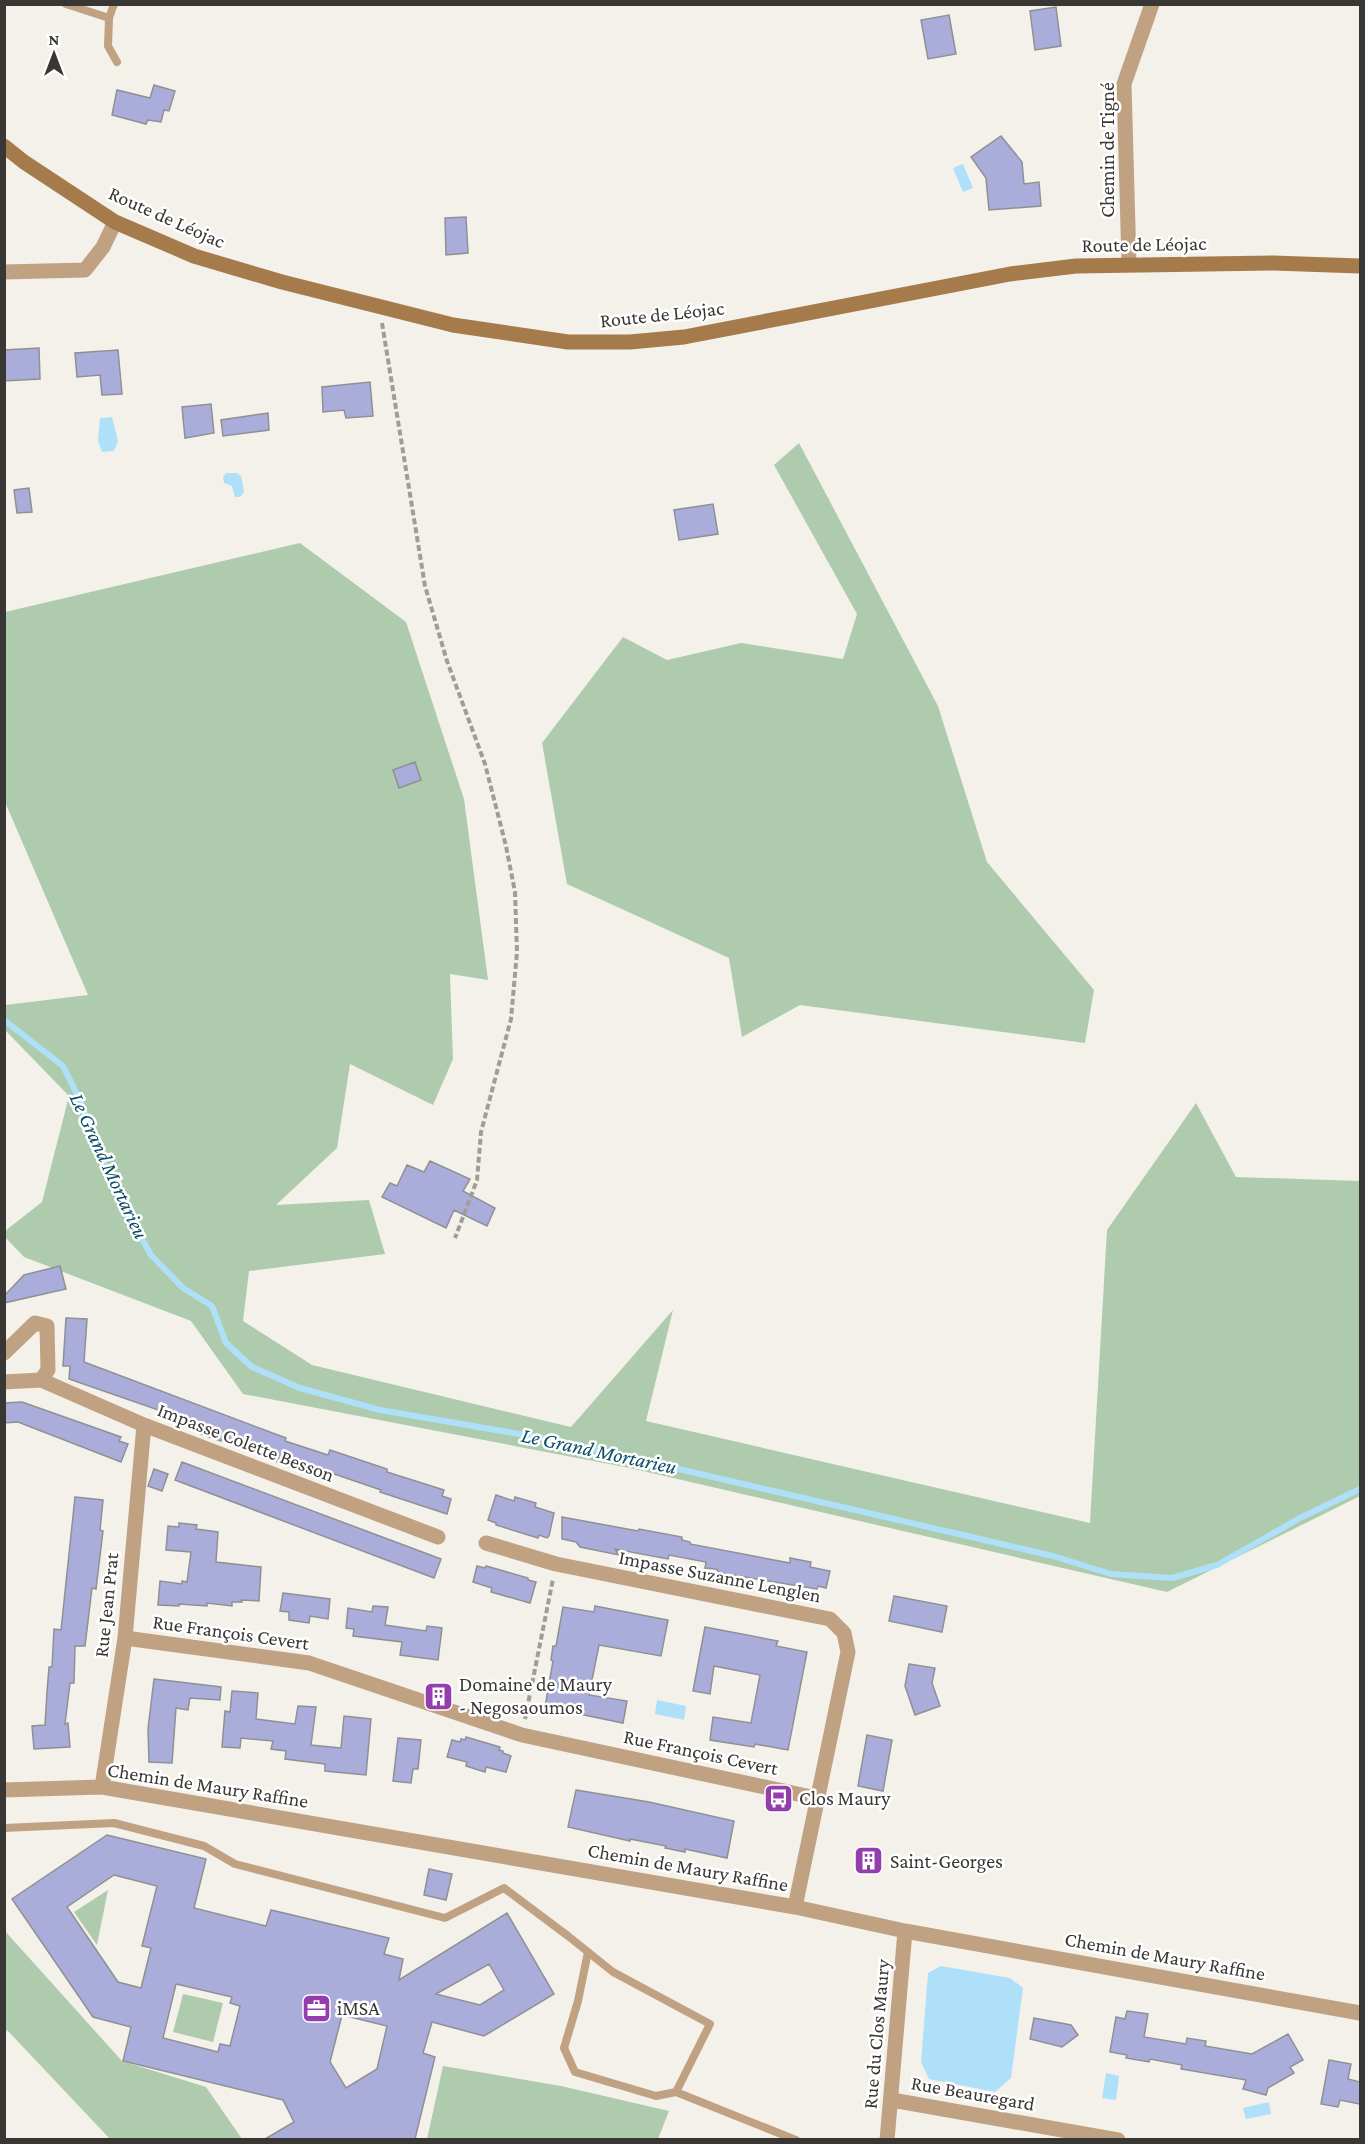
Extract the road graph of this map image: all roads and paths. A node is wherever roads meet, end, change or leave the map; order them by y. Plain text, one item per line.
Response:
1 (66, 4) edge
2 (114, 4) edge
3 (1152, 4) edge
4 (109, 18) junction
5 (117, 62) dead end
6 (4, 146) edge
7 (115, 222) junction
8 (1129, 264) junction
9 (1360, 266) edge
10 (4, 272) edge
11 (380, 307) junction
12 (455, 1238) dead end
13 (4, 1353) edge
14 (41, 1380) junction
15 (4, 1382) edge
16 (144, 1425) junction
17 (438, 1537) dead end
18 (486, 1544) dead end
19 (556, 1564) junction
20 (125, 1638) junction
21 (522, 1736) junction
22 (102, 1787) junction
23 (4, 1790) edge
24 (816, 1798) junction
25 (4, 1828) edge
26 (795, 1907) junction
27 (905, 1931) junction
28 (588, 1952) junction
29 (1360, 2013) edge
30 (676, 2092) junction
31 (891, 2100) junction
32 (1046, 2133) edge
33 (796, 2139) edge
34 (888, 2139) edge
35 (1118, 2139) edge

1 - 4 lane
2 - 4 lane
3 - 8 street, Chemin de Tigné
4 - 5 lane
6 - 7 main road, Route de Léojac
7 - 10 street
7 - 11 main road, Route de Léojac
8 - 9 main road, Route de Léojac
8 - 11 main road, Route de Léojac
11 - 12 path
13 - 14 street
14 - 15 street, Impasse Colette Besson
14 - 16 street, Impasse Colette Besson
16 - 17 street, Impasse Colette Besson
16 - 20 street, Rue Jean Prat
18 - 19 street, Impasse Suzanne Lenglen
19 - 21 path
19 - 24 street, Impasse Suzanne Lenglen
20 - 21 street, Rue François Cevert
20 - 22 street, Rue Jean Prat
21 - 24 street, Rue François Cevert
22 - 23 street, Chemin de Maury Raffine
22 - 26 street, Chemin de Maury Raffine
24 - 26 street, Impasse Suzanne Lenglen
25 - 28 lane
26 - 27 street, Chemin de Maury Raffine
27 - 29 street, Chemin de Maury Raffine
27 - 31 street, Rue du Clos Maury
28 - 30 lane
28 - 30 lane
30 - 33 lane
31 - 32 street, Rue Beauregard
31 - 34 street, Rue du Clos Maury
32 - 35 street, Rue Beauregard

